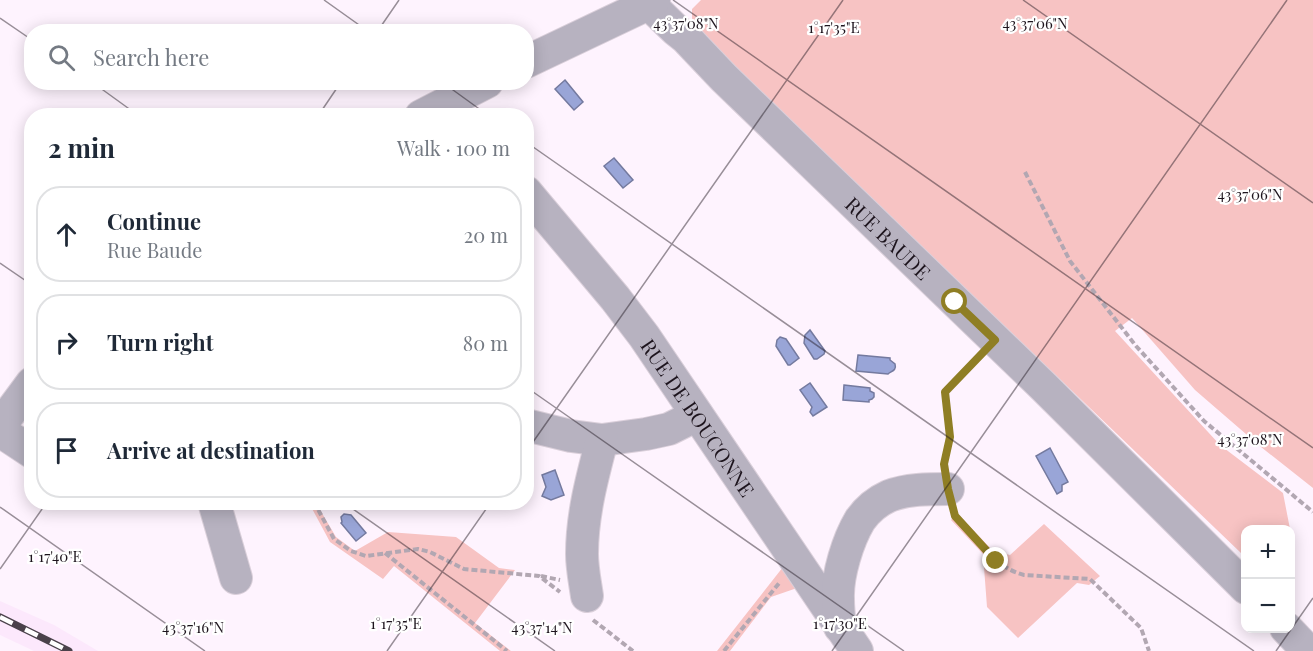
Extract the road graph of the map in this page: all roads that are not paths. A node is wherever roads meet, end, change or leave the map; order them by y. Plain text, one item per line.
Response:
1 (678, 0) edge
2 (651, 2) edge
3 (686, 38) junction
4 (534, 58) edge
5 (478, 90) edge
6 (456, 108) edge
7 (534, 202) edge
8 (24, 393) edge
9 (698, 415) junction
10 (0, 426) edge
11 (534, 427) edge
12 (0, 431) edge
13 (602, 440) junction
14 (24, 447) edge
15 (948, 489) road end
16 (216, 510) edge
17 (236, 578) dead end
18 (1241, 584) edge
19 (581, 604) road end
20 (1291, 633) edge
21 (849, 639) edge
22 (1308, 651) edge

1 - 3 street
2 - 3 street, RUE BAUDE
2 - 4 street
3 - 18 street, RUE BAUDE
5 - 6 street
7 - 9 street, RUE DE BOUCONNE
8 - 10 street
9 - 13 street
9 - 21 street, RUE DE BOUCONNE
11 - 13 street
12 - 14 street
13 - 19 street
15 - 21 street
16 - 17 street
20 - 22 street

